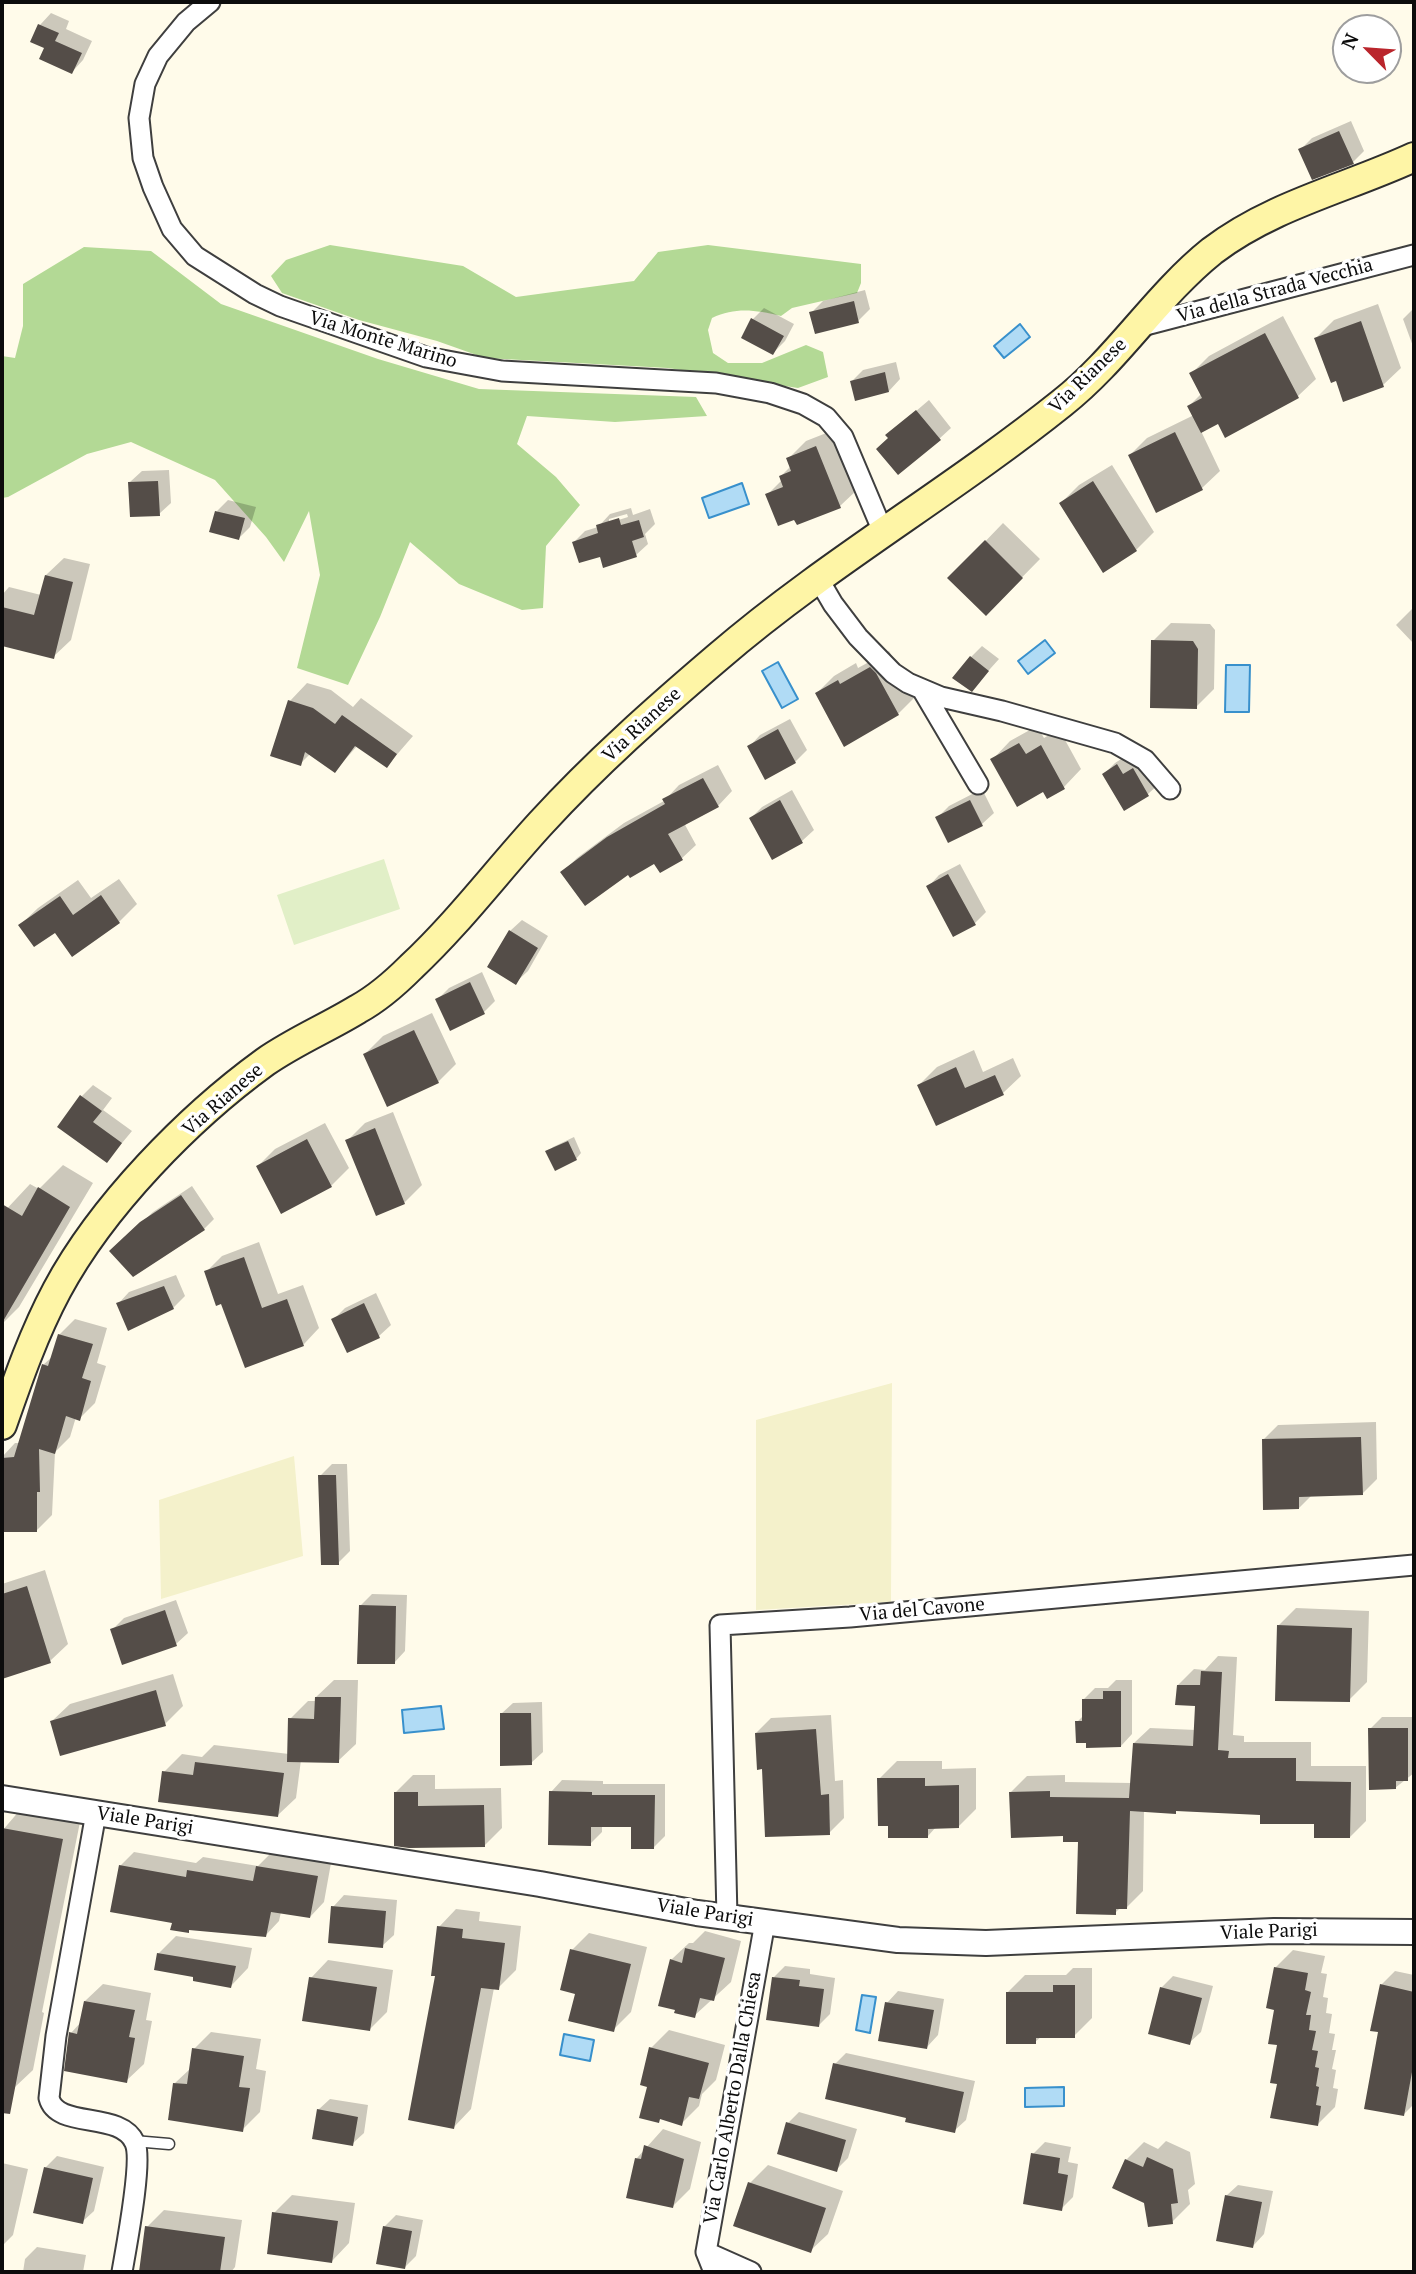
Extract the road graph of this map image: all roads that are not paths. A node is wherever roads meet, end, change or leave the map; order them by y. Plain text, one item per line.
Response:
1 (210, 2) edge
2 (1414, 157) edge
3 (1414, 255) edge
4 (1137, 328) junction
5 (884, 534) junction
6 (819, 580) junction
7 (923, 691) junction
8 (978, 784) dead end
9 (1170, 789) dead end
10 (2, 1425) edge
11 (1414, 1565) edge
12 (2, 1798) edge
13 (96, 1813) junction
14 (727, 1917) junction
15 (765, 1922) junction
16 (1414, 1932) edge
17 (134, 2141) junction
18 (169, 2144) dead end
19 (706, 2252) junction
20 (122, 2272) edge
21 (714, 2272) edge
22 (751, 2272) edge

1 - 5 street, Via Monte Marino
2 - 4 main road, Via Rianese
3 - 4 street, Via della Strada Vecchia
4 - 5 main road, Via Rianese
5 - 6 main road, Via Rianese
6 - 7 street
6 - 10 main road, Via Rianese
7 - 8 street
7 - 9 street
11 - 14 street, Via del Cavone
12 - 13 street, Viale Parigi
13 - 14 street, Viale Parigi
13 - 17 street
14 - 15 street, Viale Parigi
15 - 16 street, Viale Parigi
15 - 19 street, Via Carlo Alberto Dalla Chiesa
17 - 18 lane
17 - 20 street
19 - 21 street, Via Carlo Alberto Dalla Chiesa
19 - 22 street

